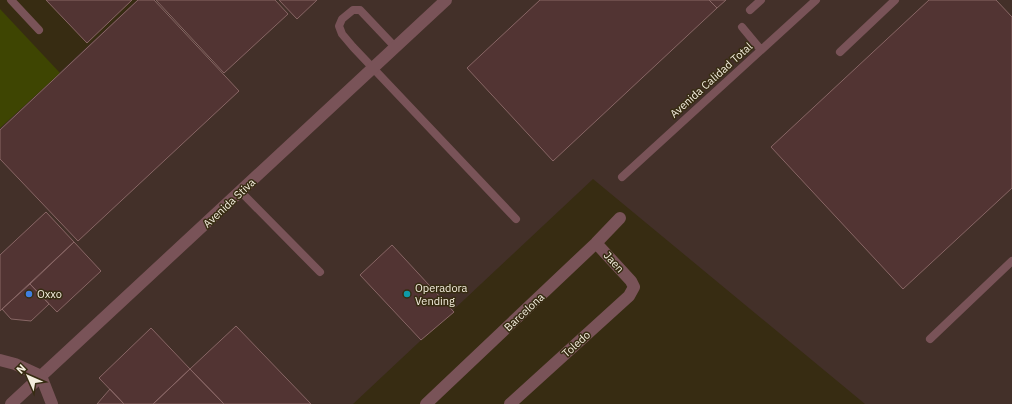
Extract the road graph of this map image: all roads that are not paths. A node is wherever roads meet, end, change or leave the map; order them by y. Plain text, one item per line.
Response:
1 (10, 0) edge
2 (446, 0) edge
3 (761, 0) edge
4 (816, 0) edge
5 (895, 0) edge
6 (750, 10) dead end
7 (742, 27) dead end
8 (39, 30) dead end
9 (396, 48) junction
10 (761, 50) junction
11 (840, 52) dead end
12 (372, 70) junction
13 (622, 177) dead end
14 (241, 192) junction
15 (620, 218) dead end
16 (516, 219) dead end
17 (596, 243) junction
18 (1012, 261) edge
19 (320, 272) dead end
20 (631, 281) joint
21 (930, 339) dead end
22 (0, 360) edge
23 (41, 376) junction
24 (11, 404) edge
25 (52, 404) edge
26 (426, 404) edge
27 (510, 404) edge

1 - 8 lane
2 - 9 street, Avenida Stiva
3 - 6 lane
4 - 10 lane, Avenida Calidad Total
5 - 11 lane
7 - 10 lane
9 - 12 street, Avenida Stiva
9 - 12 lane
10 - 13 lane, Avenida Calidad Total
12 - 14 street, Avenida Stiva
12 - 16 lane
14 - 19 lane
14 - 23 street, Avenida Stiva
15 - 17 street, Barcelona
17 - 20 street, Jaen
17 - 26 street, Barcelona
18 - 21 lane
20 - 27 street, Toledo
22 - 23 street
23 - 24 street, Avenida Stiva
23 - 25 street

